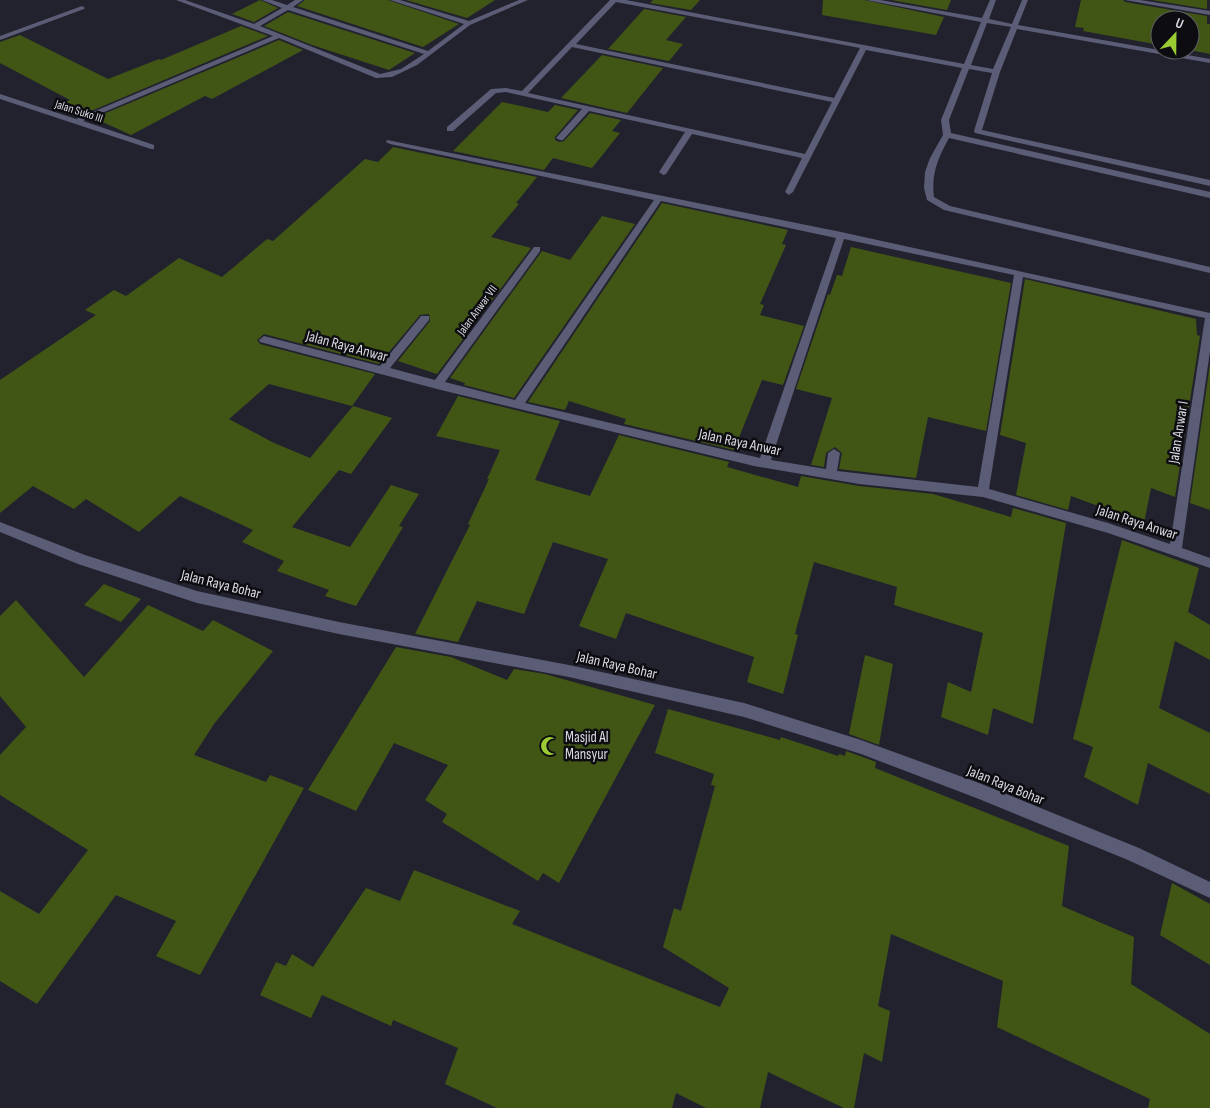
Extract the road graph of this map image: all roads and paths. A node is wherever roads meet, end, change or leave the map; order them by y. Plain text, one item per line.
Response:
1 (179, 0) edge
2 (265, 0) edge
3 (300, 0) edge
4 (393, 0) edge
5 (525, 0) edge
6 (615, 0) edge
7 (869, 0) edge
8 (992, 0) edge
9 (1025, 0) edge
10 (1128, 0) edge
11 (288, 7) junction
12 (82, 8) dead end
13 (1210, 13) edge
14 (985, 21) junction
15 (468, 23) junction
16 (255, 26) junction
17 (1016, 26) junction
18 (279, 36) junction
19 (0, 38) edge
20 (572, 44) junction
21 (864, 47) junction
22 (428, 53) junction
23 (1210, 61) edge
24 (966, 66) junction
25 (996, 72) junction
26 (523, 94) junction
27 (0, 96) edge
28 (836, 101) junction
29 (587, 108) junction
30 (75, 122) junction
31 (450, 129) dead end
32 (690, 131) junction
33 (947, 135) junction
34 (560, 138) dead end
35 (390, 142) dead end
36 (151, 147) dead end
37 (807, 157) junction
38 (663, 172) dead end
39 (1175, 175) junction
40 (1210, 183) edge
41 (1173, 186) junction
42 (789, 192) dead end
43 (1210, 195) edge
44 (660, 197) junction
45 (841, 235) junction
46 (537, 249) dead end
47 (1210, 270) edge
48 (1019, 273) junction
49 (1210, 317) edge
50 (425, 318) dead end
51 (264, 340) dead end
52 (382, 371) junction
53 (437, 385) junction
54 (518, 405) junction
55 (834, 453) dead end
56 (764, 464) junction
57 (831, 474) junction
58 (983, 492) junction
59 (0, 527) edge
60 (1175, 550) junction
61 (1210, 563) edge
62 (1210, 890) edge

1 - 16 street
2 - 11 street
3 - 11 street
4 - 15 street
5 - 15 street
6 - 20 street
6 - 21 street
7 - 14 street
8 - 14 street
9 - 17 street
10 - 13 street
11 - 16 street
11 - 22 street
12 - 19 street
14 - 17 street
14 - 24 street
15 - 22 street
16 - 18 street
17 - 23 street
17 - 25 street
18 - 22 street
18 - 30 street
20 - 26 street
20 - 28 street
21 - 24 street
21 - 28 street
24 - 25 street
24 - 33 street
25 - 39 street
26 - 29 street
26 - 31 street
27 - 30 street, Jalan Suko III
28 - 37 street
29 - 32 street
29 - 34 street
30 - 36 street, Jalan Suko III
32 - 37 street
32 - 38 street
33 - 41 street
33 - 47 street
35 - 44 street
37 - 42 street
39 - 40 street
39 - 41 street
41 - 43 street
44 - 45 street
44 - 54 street
45 - 48 street
45 - 56 street
46 - 53 street, Jalan Anwar VII
48 - 49 street
48 - 58 street
49 - 60 street, Jalan Anwar I
50 - 52 street
51 - 52 street, Jalan Raya Anwar
52 - 53 street, Jalan Raya Anwar
53 - 54 street, Jalan Raya Anwar
54 - 56 street, Jalan Raya Anwar
55 - 57 street
56 - 57 street, Jalan Raya Anwar
57 - 58 street, Jalan Raya Anwar
58 - 60 street, Jalan Raya Anwar
59 - 62 street, Jalan Raya Bohar
60 - 61 street, Jalan Raya Anwar

